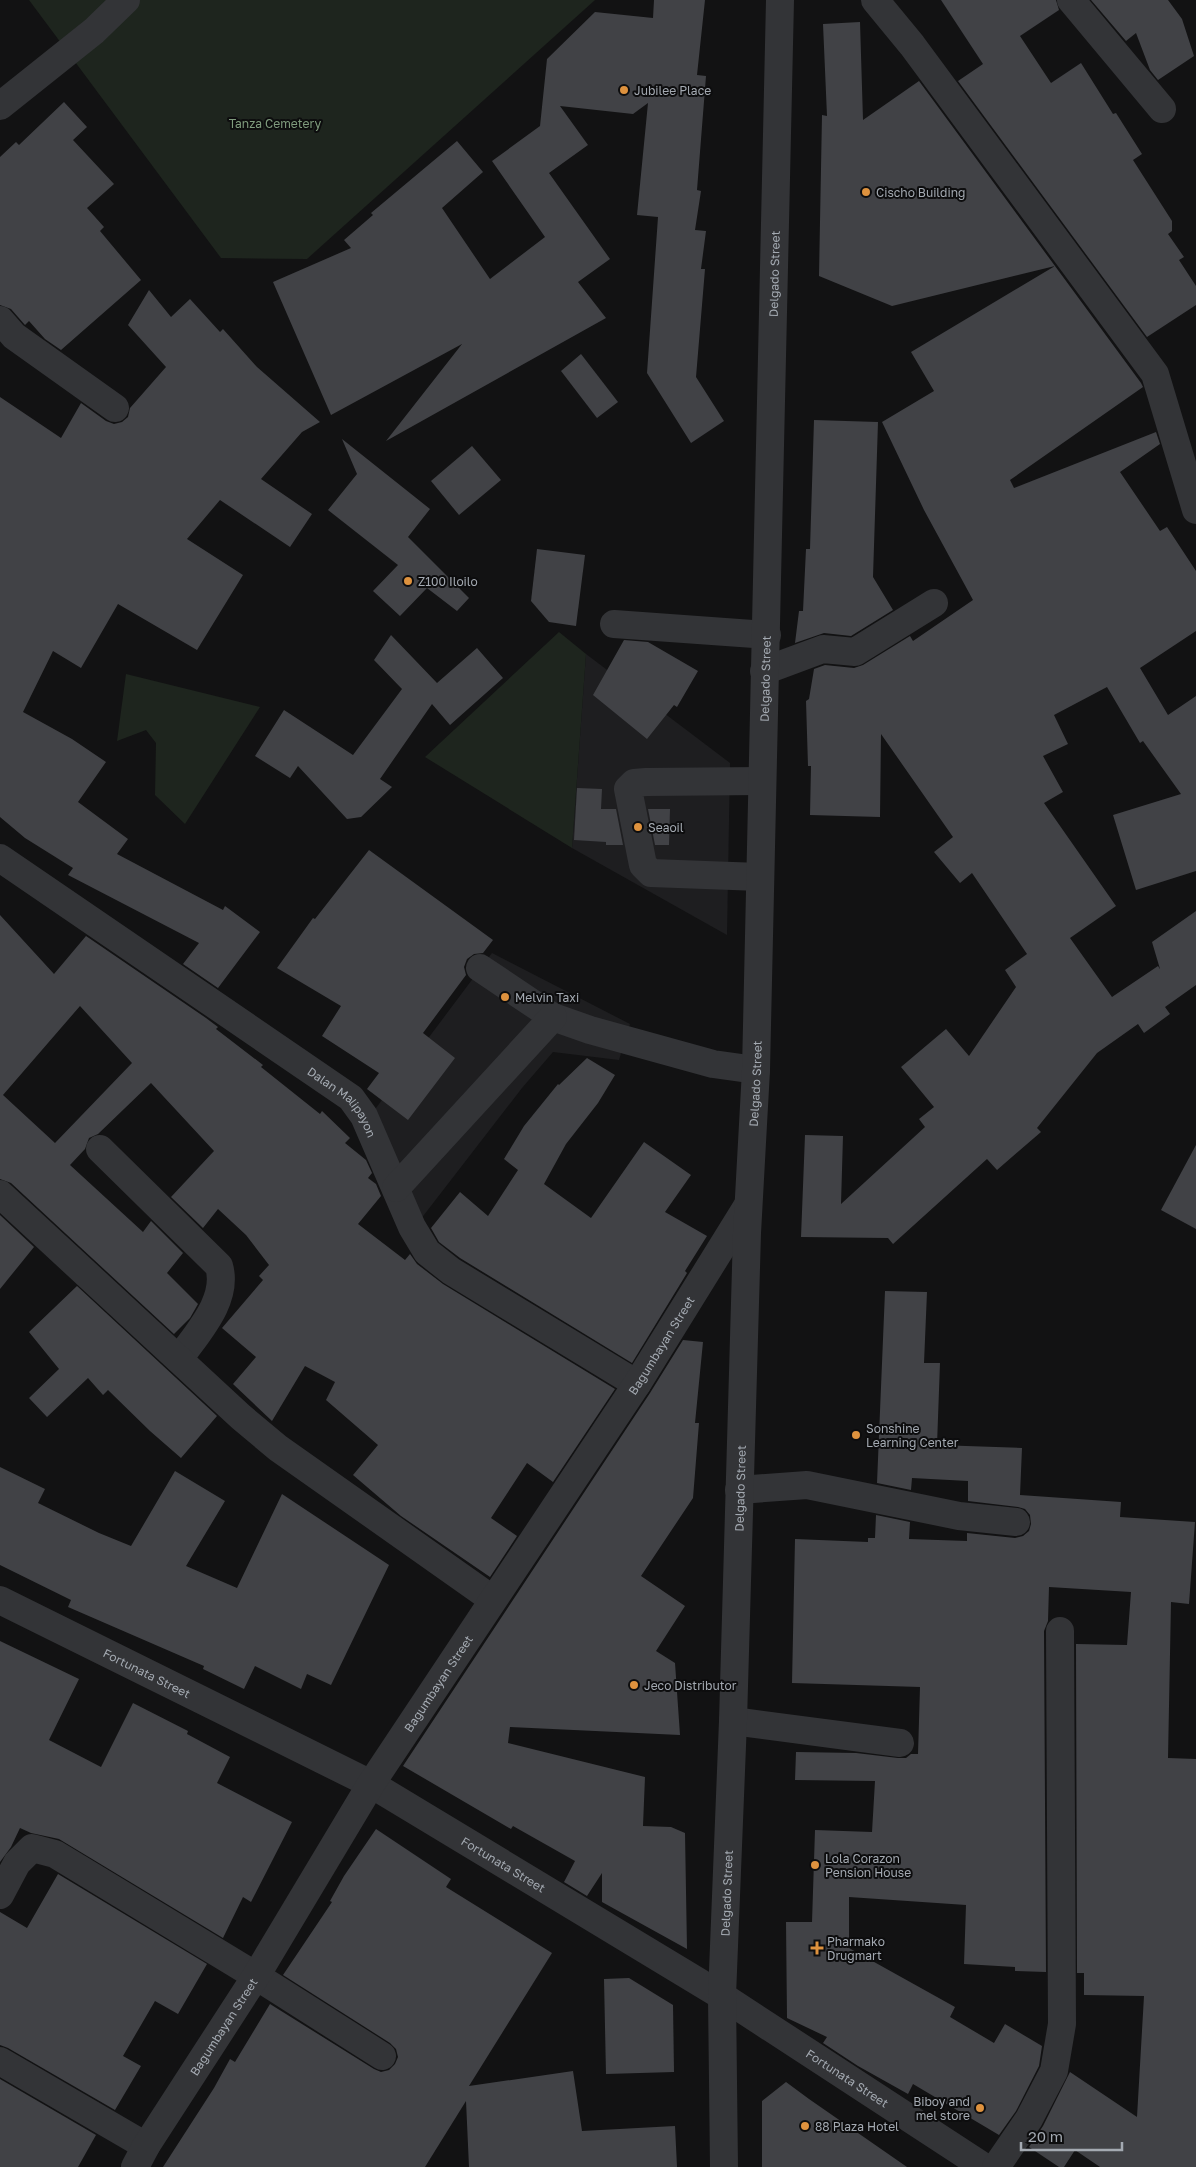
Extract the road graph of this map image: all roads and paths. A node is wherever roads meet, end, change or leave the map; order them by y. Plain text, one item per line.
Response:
1 (126, 0) edge
2 (780, 0) edge
3 (875, 0) edge
4 (1071, 0) edge
5 (0, 106) edge
6 (1162, 109) dead end
7 (0, 320) edge
8 (115, 408) dead end
9 (1196, 510) edge
10 (934, 604) dead end
11 (614, 624) dead end
12 (767, 635) junction
13 (764, 671) junction
14 (762, 781) junction
15 (0, 858) edge
16 (760, 877) junction
17 (480, 968) dead end
18 (553, 1016) junction
19 (756, 1070) junction
20 (100, 1148) dead end
21 (396, 1188) junction
22 (0, 1194) edge
23 (748, 1205) junction
24 (179, 1359) junction
25 (637, 1384) junction
26 (739, 1490) junction
27 (1016, 1522) dead end
28 (492, 1599) junction
29 (0, 1600) edge
30 (1060, 1631) dead end
31 (733, 1721) junction
32 (900, 1744) dead end
33 (371, 1784) junction
34 (0, 1895) edge
35 (256, 1976) junction
36 (722, 1996) junction
37 (382, 2056) dead end
38 (0, 2061) edge
39 (140, 2157) edge
40 (724, 2167) edge
41 (984, 2167) edge
42 (996, 2167) edge

1 - 5 street
2 - 12 street, Delgado Street
3 - 9 street
4 - 6 street
7 - 8 street
10 - 13 street
11 - 12 street
12 - 13 street, Delgado Street
13 - 14 street, Delgado Street
14 - 16 street, Delgado Street
14 - 16 street
15 - 21 street, Dalan Malipayon
16 - 19 street, Delgado Street
17 - 18 street
18 - 19 street
18 - 21 street
19 - 23 street, Delgado Street
20 - 24 street
21 - 25 street, Dalan Malipayon
22 - 24 street
23 - 25 street, Bagumbayan Street
23 - 26 street, Delgado Street
24 - 28 street
25 - 28 street, Bagumbayan Street
26 - 27 street
26 - 31 street, Delgado Street
28 - 33 street, Bagumbayan Street
29 - 33 street, Fortunata Street
30 - 42 street
31 - 32 street
31 - 36 street, Delgado Street
33 - 35 street, Bagumbayan Street
33 - 36 street, Fortunata Street
34 - 35 street
35 - 37 street
35 - 39 street, Bagumbayan Street
36 - 40 street, Delgado Street
36 - 41 street, Fortunata Street
38 - 39 street

